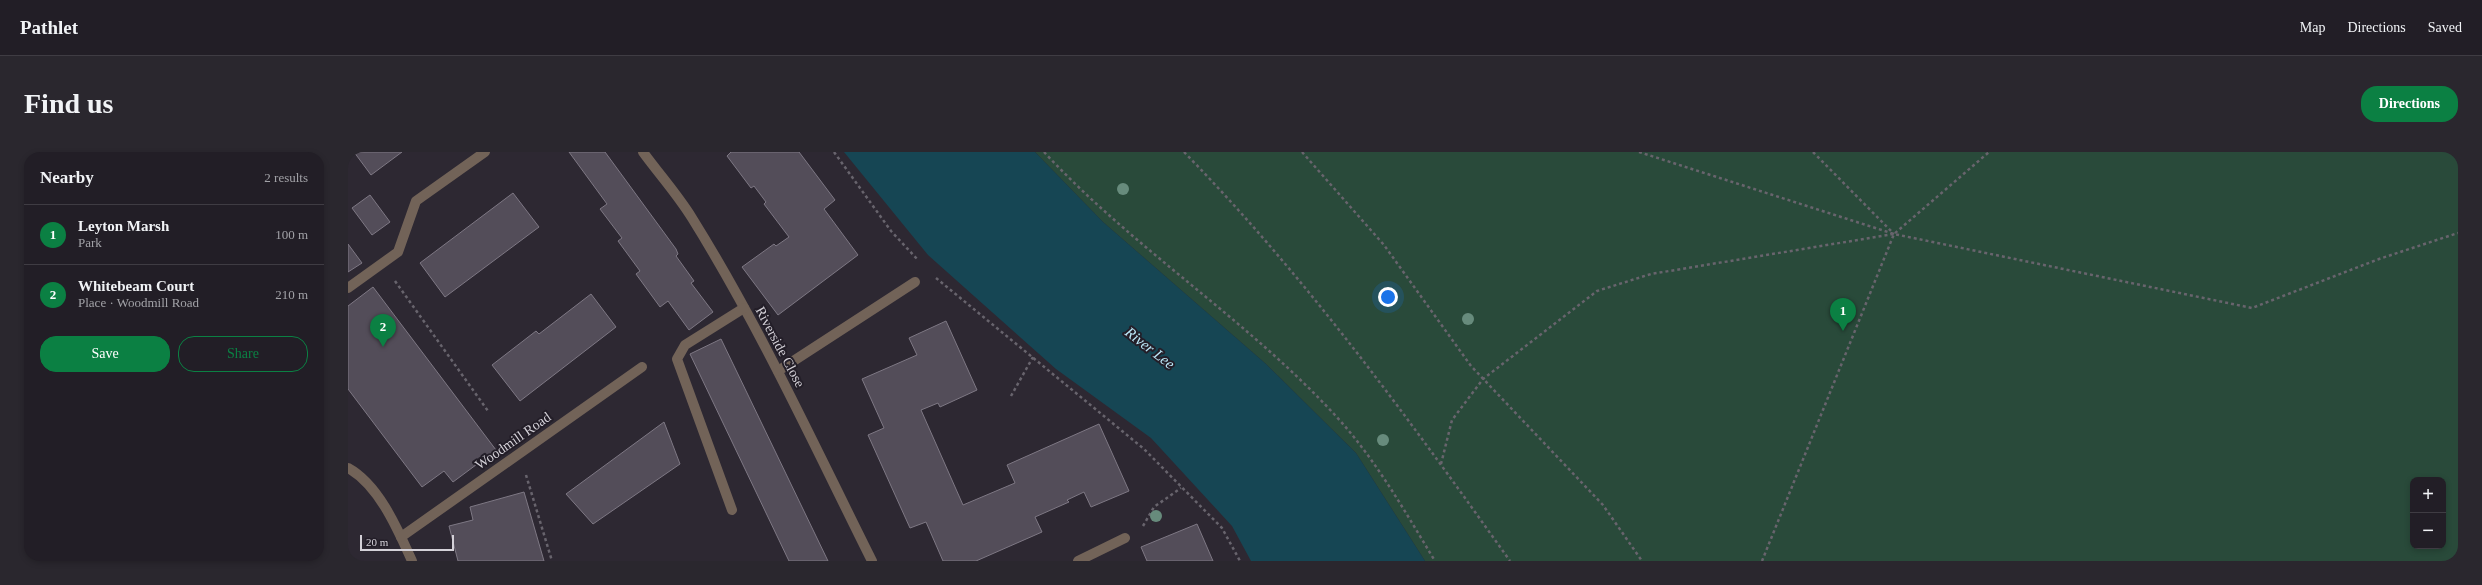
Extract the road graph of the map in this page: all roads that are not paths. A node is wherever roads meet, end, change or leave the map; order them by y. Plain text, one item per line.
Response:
1 (485, 152) edge
2 (648, 154) edge
3 (915, 282) dead end
4 (348, 288) edge
5 (744, 308) junction
6 (642, 367) dead end
7 (778, 371) junction
8 (348, 468) edge
9 (732, 510) dead end
10 (401, 537) junction
11 (1125, 538) road end
12 (412, 561) edge
13 (872, 561) edge
14 (1078, 561) edge

1 - 4 street
2 - 5 street, Riverside Close
3 - 7 street
5 - 7 street, Riverside Close
5 - 9 street
6 - 10 street, Woodmill Road
7 - 13 street, Riverside Close
8 - 10 street
10 - 12 street
11 - 14 street

